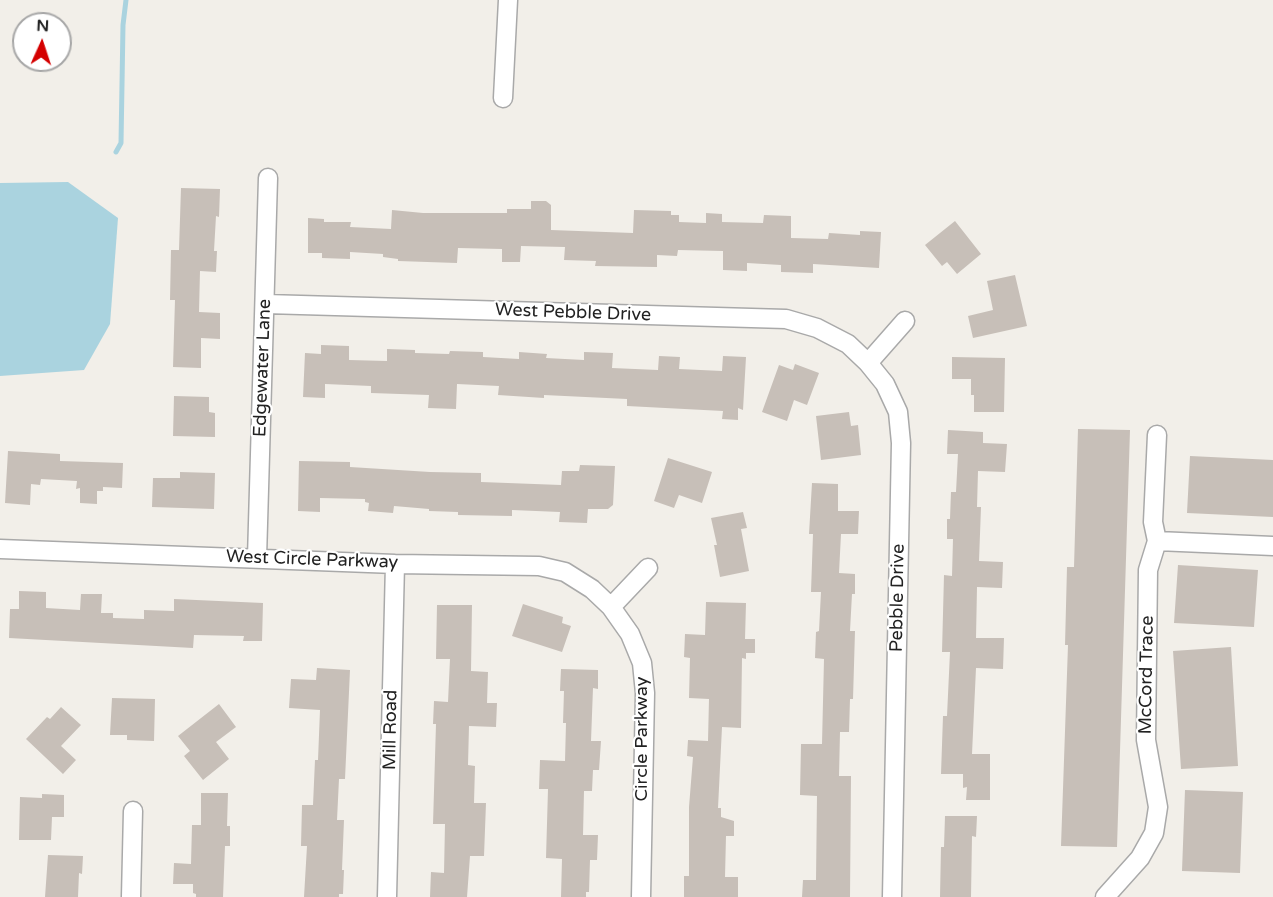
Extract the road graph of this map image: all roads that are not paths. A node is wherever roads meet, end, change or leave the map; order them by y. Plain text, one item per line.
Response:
1 (508, 0) edge
2 (503, 98) dead end
3 (268, 178) dead end
4 (266, 304) junction
5 (905, 321) dead end
6 (868, 363) junction
7 (1157, 435) dead end
8 (1157, 541) junction
9 (1273, 546) edge
10 (0, 549) edge
11 (257, 558) junction
12 (395, 564) junction
13 (648, 568) dead end
14 (611, 607) junction
15 (133, 811) dead end
16 (131, 897) edge
17 (387, 897) edge
18 (640, 897) edge
19 (892, 897) edge
20 (1105, 897) edge

1 - 2 street
3 - 4 street, Edgewater Lane
4 - 6 street, West Pebble Drive
4 - 11 street, Edgewater Lane
5 - 6 street
6 - 19 street, Pebble Drive
7 - 8 street, McCord Trace
8 - 9 street
8 - 20 street, McCord Trace
10 - 11 street, West Circle Parkway
11 - 12 street, West Circle Parkway
12 - 14 street, West Circle Parkway
12 - 17 street, Mill Road
13 - 14 street
14 - 18 street, Circle Parkway
15 - 16 street

